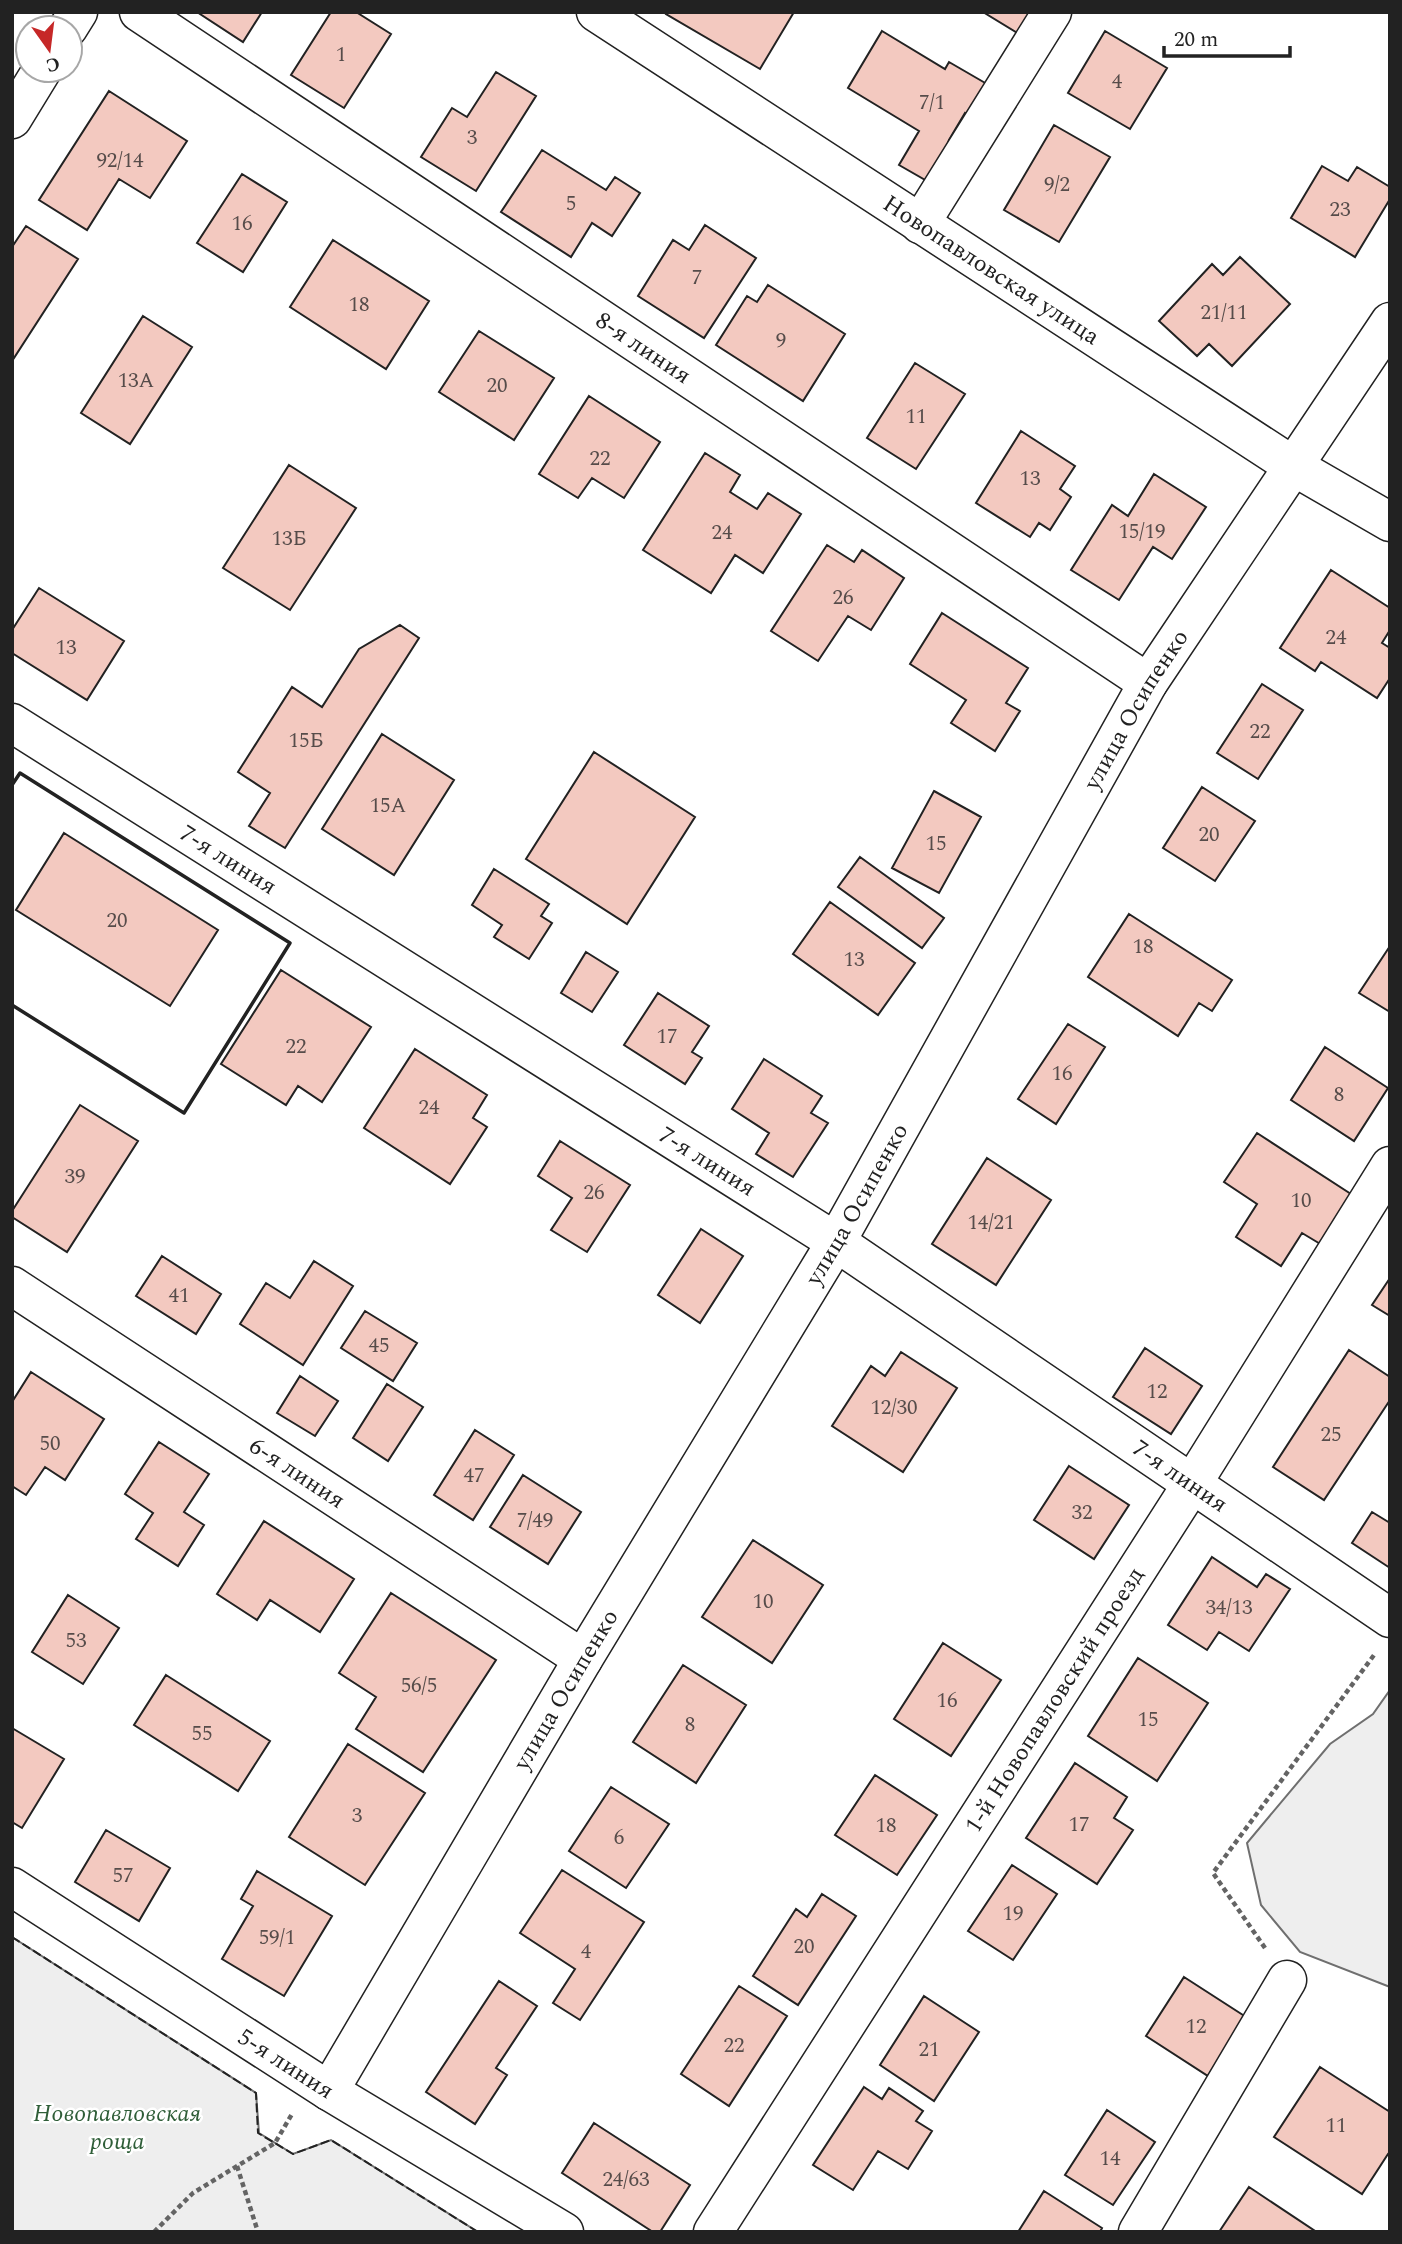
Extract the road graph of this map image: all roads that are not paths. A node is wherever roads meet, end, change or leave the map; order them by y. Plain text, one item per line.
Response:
1 (139, 12) edge
2 (596, 12) edge
3 (1052, 12) edge
4 (33, 84) edge
5 (12, 119) edge
6 (920, 224) junction
7 (1390, 321) edge
8 (1293, 466) junction
9 (1390, 522) edge
10 (1147, 683) junction
11 (12, 723) edge
12 (1390, 1166) edge
13 (836, 1242) junction
14 (12, 1286) edge
15 (1192, 1484) junction
16 (1385, 1635) edge
17 (583, 1659) junction
18 (12, 1887) edge
19 (1287, 1980) road end
20 (329, 2091) junction
21 (564, 2232) edge
22 (713, 2232) edge
23 (1138, 2232) edge

1 - 10 street, 8-я линия
2 - 6 street, Новопавловская улица
3 - 6 street
4 - 5 street
6 - 8 street, Новопавловская улица
7 - 8 street, улица Осипенко
8 - 9 street, Новопавловская улица
8 - 10 street, улица Осипенко
10 - 13 street, улица Осипенко
11 - 13 street, 7-я линия
12 - 15 street, 1-й Новопавловский проезд
13 - 15 street, 7-я линия
13 - 17 street, улица Осипенко
14 - 17 street, 6-я линия
15 - 16 street, 7-я линия
15 - 22 street, 1-й Новопавловский проезд
17 - 20 street, улица Осипенко
18 - 20 street, 5-я линия
19 - 23 street
20 - 21 street, 5-я линия

